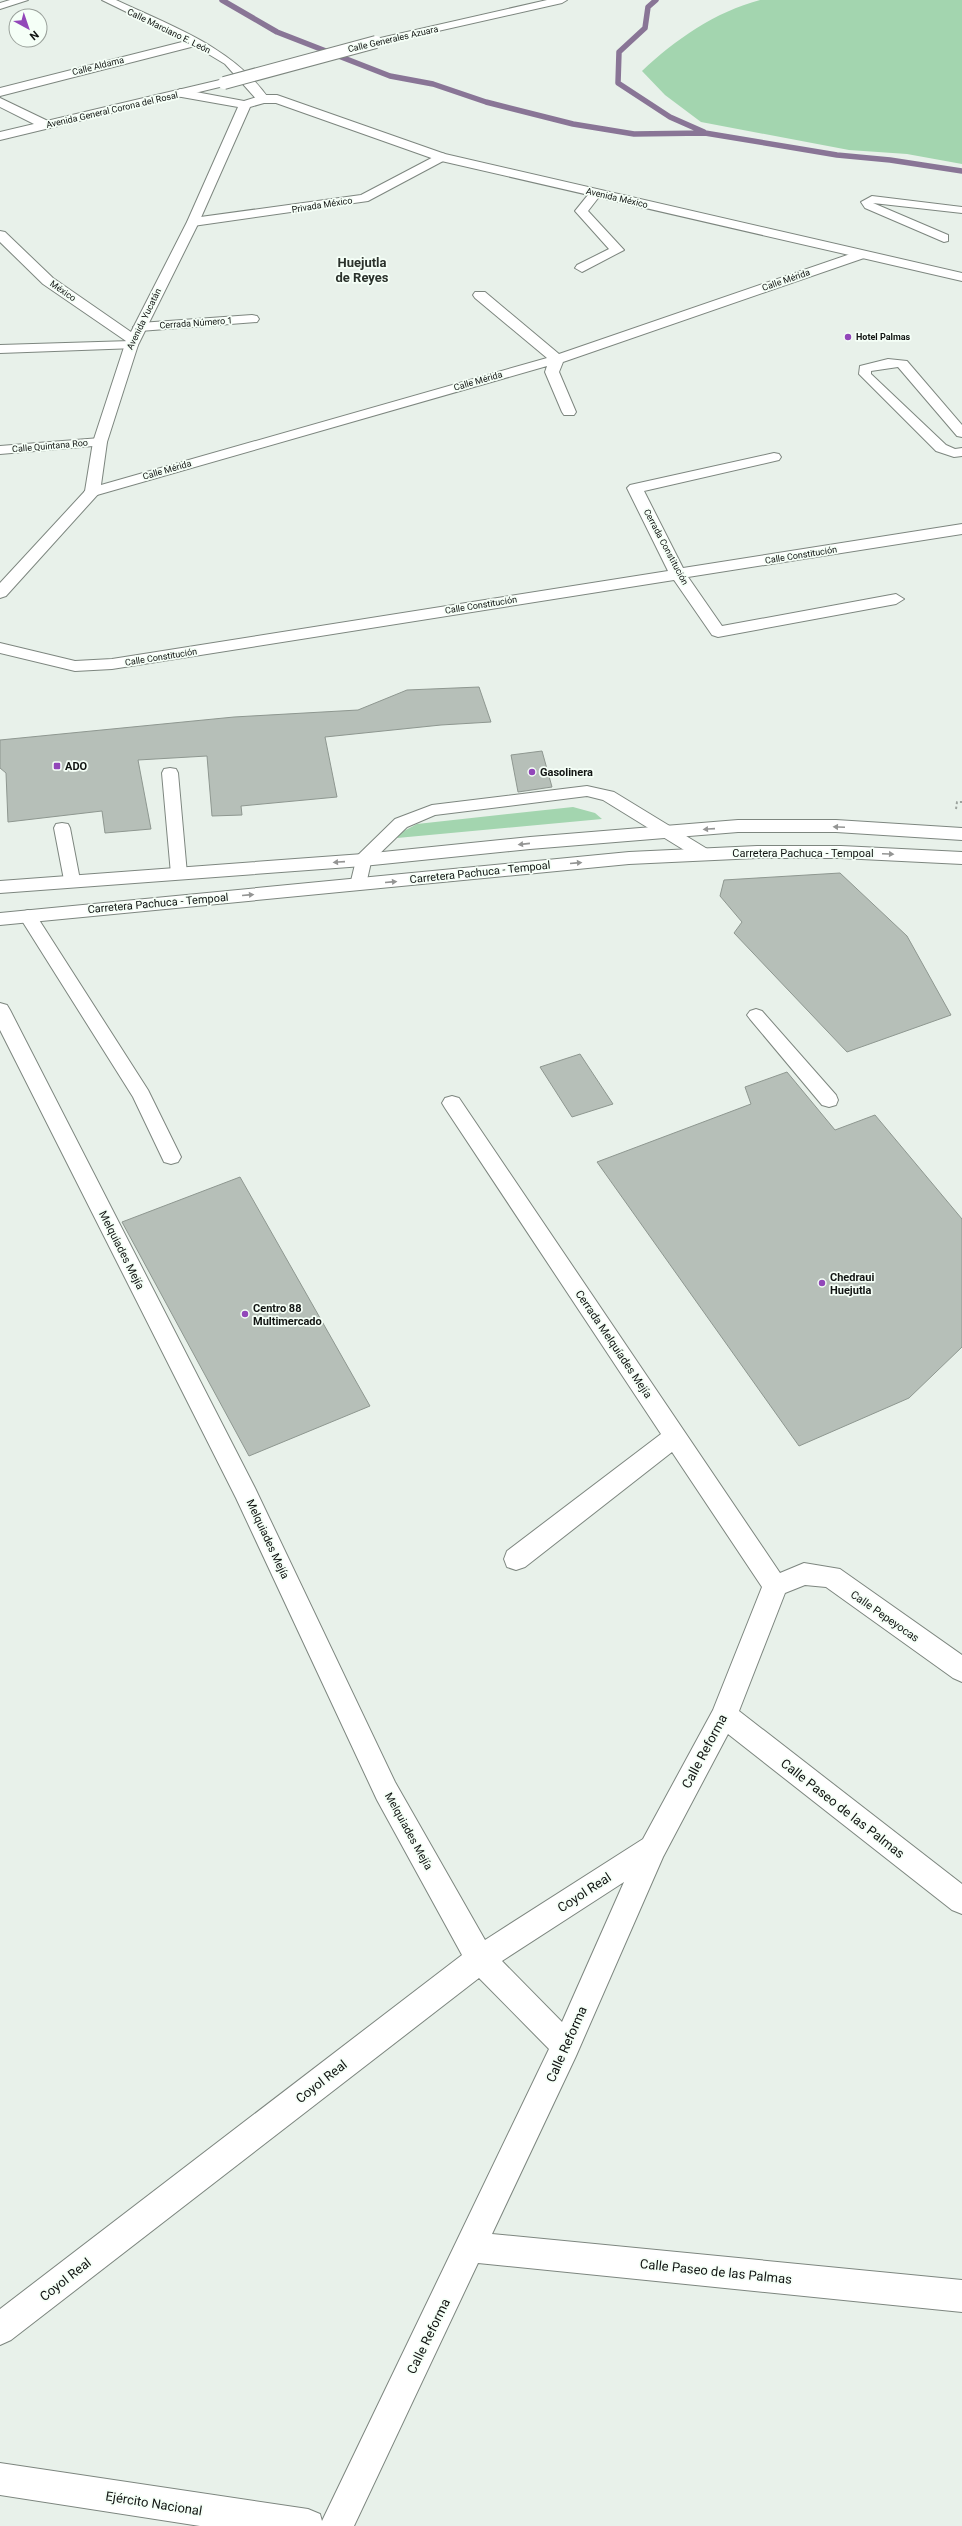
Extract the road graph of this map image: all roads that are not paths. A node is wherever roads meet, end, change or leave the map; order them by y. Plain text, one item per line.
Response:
1 (22, 0) edge
2 (107, 0) edge
3 (562, 0) edge
4 (0, 6) edge
5 (197, 42) junction
6 (224, 83) joint
7 (0, 92) edge
8 (180, 94) junction
9 (270, 99) junction
10 (0, 102) edge
11 (245, 105) junction
12 (46, 125) junction
13 (0, 136) edge
14 (441, 157) junction
15 (596, 193) junction
16 (962, 210) edge
17 (193, 222) junction
18 (0, 235) edge
19 (944, 238) dead end
20 (859, 255) junction
21 (582, 268) dead end
22 (962, 277) edge
23 (480, 295) dead end
24 (252, 319) dead end
25 (140, 327) junction
26 (132, 342) junction
27 (0, 349) edge
28 (558, 359) junction
29 (569, 412) dead end
30 (962, 433) edge
31 (100, 442) junction
32 (0, 450) edge
33 (962, 452) edge
34 (774, 457) dead end
35 (92, 492) junction
36 (962, 529) edge
37 (678, 574) junction
38 (0, 593) edge
39 (896, 599) dead end
40 (0, 648) edge
41 (170, 773) dead end
42 (62, 828) dead end
43 (666, 832) junction
44 (962, 834) edge
45 (704, 854) junction
46 (962, 858) edge
47 (363, 860) junction
48 (179, 874) junction
49 (65, 880) junction
50 (359, 885) junction
51 (0, 887) edge
52 (58, 913) junction
53 (28, 916) junction
54 (0, 920) edge
55 (0, 1010) edge
56 (756, 1015) dead end
57 (829, 1100) dead end
58 (452, 1103) dead end
59 (171, 1157) dead end
60 (676, 1436) junction
61 (516, 1559) dead end
62 (775, 1586) junction
63 (962, 1670) edge
64 (724, 1715) junction
65 (653, 1848) junction
66 (962, 1900) edge
67 (480, 1959) junction
68 (566, 2046) junction
69 (471, 2247) junction
70 (962, 2296) edge
71 (0, 2329) edge
72 (0, 2479) edge
73 (308, 2526) edge
74 (337, 2526) edge

1 - 4 street
2 - 5 street, Calle Marciano E. León
3 - 6 street, Calle Generales Azuara, bridge
5 - 7 street, Calle Aldama
5 - 9 street, Calle Marciano E. León
6 - 8 street, Avenida General Corona del Rosal
8 - 11 street
8 - 12 street, Avenida General Corona del Rosal
9 - 11 street
9 - 14 street, Avenida México
10 - 12 street
11 - 17 street, Avenida Yucatán
12 - 13 street, Avenida General Corona del Rosal
14 - 15 street, Avenida México
14 - 17 street, Privada México
15 - 20 street, Avenida México
15 - 21 street
16 - 19 lane
17 - 25 street, Avenida Yucatán
18 - 26 street, México
20 - 22 street, Avenida México
20 - 28 street, Calle Mérida
23 - 28 street
24 - 25 street, Cerrada Número 1
25 - 26 street, Avenida Yucatán
26 - 27 street
26 - 31 street, Avenida Yucatán
28 - 29 street
28 - 35 street, Calle Mérida
30 - 33 lane
31 - 32 street, Calle Quintana Roo
31 - 35 street, Avenida Yucatán
34 - 37 street, Cerrada Constitución
35 - 38 street
36 - 37 street, Calle Constitución
37 - 39 street, Cerrada Constitución
37 - 40 street, Calle Constitución
41 - 48 lane
42 - 49 lane
44 -> 43 street, Carretera Pachuca - Tempoal
43 - 45 lane
43 -> 47 street, Carretera Pachuca - Tempoal
43 - 47 lane
45 -> 46 street, Carretera Pachuca - Tempoal
50 -> 45 street, Carretera Pachuca - Tempoal
47 -> 48 street, Carretera Pachuca - Tempoal
47 - 50 lane
48 - 49 street, Carretera Pachuca - Tempoal
49 - 51 street, Carretera Pachuca - Tempoal
49 - 52 street
52 -> 50 street, Carretera Pachuca - Tempoal
52 - 53 street, Carretera Pachuca - Tempoal
53 - 54 street, Carretera Pachuca - Tempoal
53 - 59 lane
55 - 67 street, Melquiades Mejía
56 - 57 lane
58 - 60 street, Cerrada Melquíades Mejía
60 - 61 street
60 - 62 street, Cerrada Melquíades Mejía
62 - 63 street, Calle Pepeyocas
62 - 64 street, Calle Reforma
64 - 65 street, Calle Reforma
64 - 66 street, Calle Paseo de las Palmas
65 - 67 street, Coyol Real
65 - 68 street, Calle Reforma
67 - 68 street, Melquiades Mejía
67 - 71 street, Coyol Real
68 - 69 street, Calle Reforma
69 - 70 street, Calle Paseo de las Palmas
69 - 74 street, Calle Reforma
72 - 73 street, Ejército Nacional

